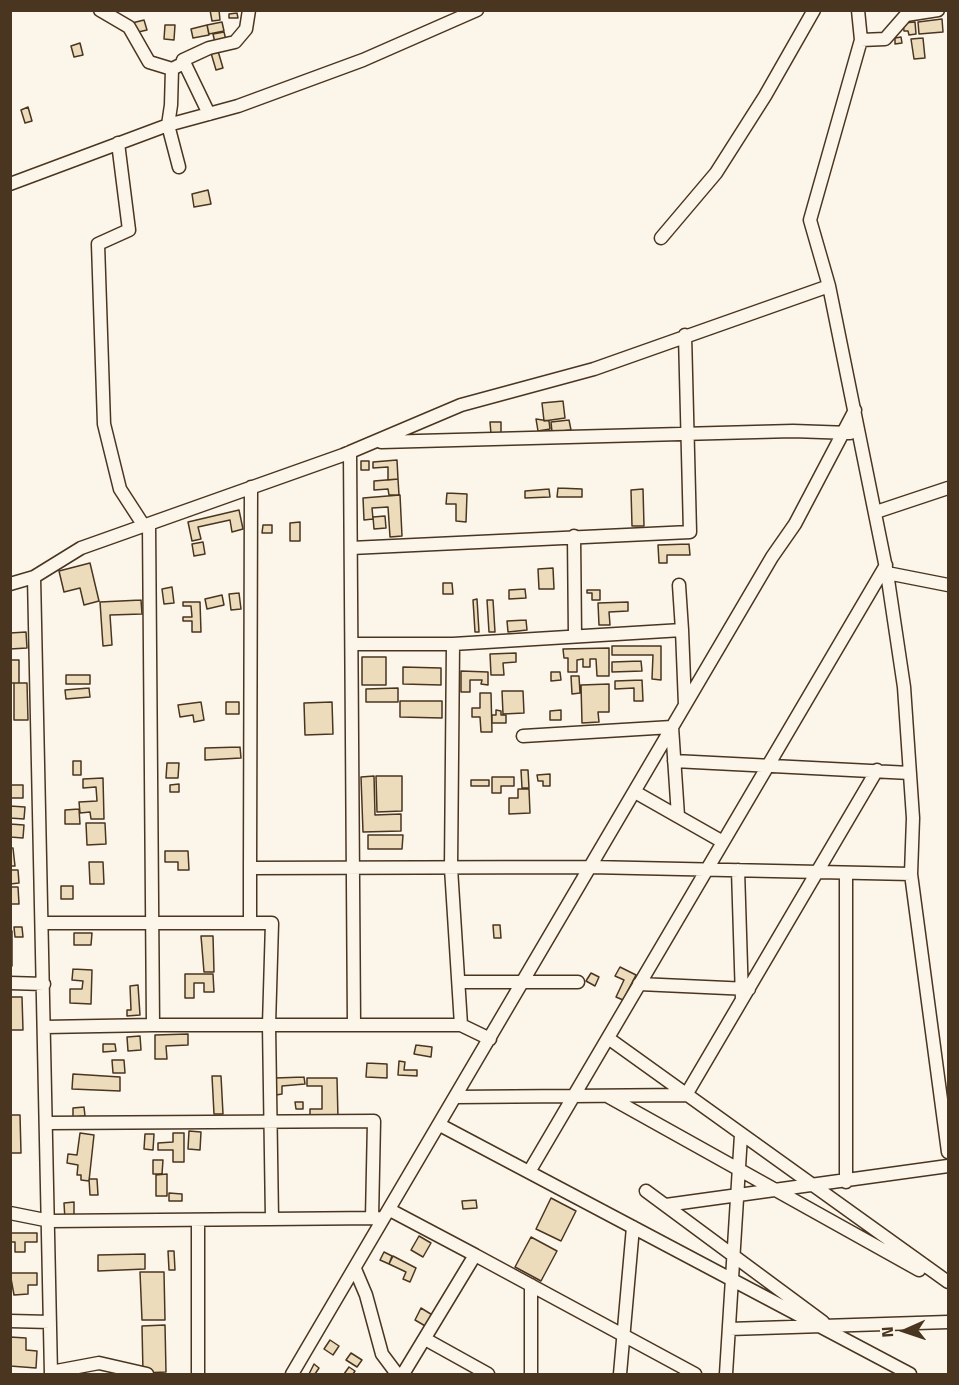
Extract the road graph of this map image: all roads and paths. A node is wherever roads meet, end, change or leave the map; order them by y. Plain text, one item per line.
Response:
1 (249, 10) edge
2 (477, 10) edge
3 (814, 10) edge
4 (858, 10) edge
5 (938, 10) edge
6 (104, 12) edge
7 (861, 40) junction
8 (183, 60) junction
9 (172, 69) junction
10 (209, 114) junction
11 (168, 125) junction
12 (118, 143) junction
13 (179, 167) dead end
14 (10, 184) edge
15 (660, 238) dead end
16 (829, 286) junction
17 (685, 335) junction
18 (855, 410) junction
19 (843, 433) junction
20 (688, 434) junction
21 (860, 434) junction
22 (372, 442) junction
23 (350, 452) junction
24 (251, 487) junction
25 (948, 488) edge
26 (876, 512) junction
27 (147, 525) junction
28 (574, 536) junction
29 (351, 548) junction
30 (886, 569) junction
31 (34, 576) junction
32 (10, 584) edge
33 (679, 585) dead end
34 (948, 585) edge
35 (682, 630) junction
36 (575, 636) junction
37 (352, 644) junction
38 (453, 644) junction
39 (686, 705) junction
40 (672, 727) junction
41 (524, 736) dead end
42 (674, 761) junction
43 (768, 766) junction
44 (877, 770) junction
45 (910, 773) junction
46 (635, 792) junction
47 (678, 816) junction
48 (723, 842) junction
49 (590, 867) junction
50 (250, 868) junction
51 (352, 868) junction
52 (451, 868) junction
53 (706, 870) junction
54 (738, 870) junction
55 (817, 872) junction
56 (846, 873) junction
57 (911, 874) junction
58 (43, 923) junction
59 (153, 923) junction
60 (249, 923) junction
61 (10, 982) edge
62 (459, 982) junction
63 (523, 982) junction
64 (578, 982) dead end
65 (44, 984) junction
66 (639, 984) junction
67 (744, 992) junction
68 (153, 1025) junction
69 (269, 1025) junction
70 (354, 1025) junction
71 (461, 1025) junction
72 (45, 1027) junction
73 (608, 1038) junction
74 (490, 1039) junction
75 (686, 1095) junction
76 (456, 1097) junction
77 (573, 1097) junction
78 (608, 1097) junction
79 (270, 1122) junction
80 (47, 1123) junction
81 (440, 1125) junction
82 (741, 1135) junction
83 (948, 1152) edge
84 (948, 1166) edge
85 (739, 1170) junction
86 (530, 1172) junction
87 (846, 1182) junction
88 (812, 1185) junction
89 (776, 1190) junction
90 (646, 1191) dead end
91 (737, 1195) junction
92 (666, 1205) junction
93 (10, 1213) edge
94 (388, 1214) junction
95 (372, 1218) junction
96 (272, 1219) junction
97 (198, 1220) junction
98 (50, 1221) junction
99 (633, 1227) junction
100 (476, 1255) junction
101 (734, 1256) junction
102 (356, 1269) junction
103 (732, 1280) junction
104 (948, 1284) edge
105 (531, 1285) junction
106 (10, 1321) edge
107 (50, 1322) junction
108 (948, 1322) edge
109 (824, 1326) junction
110 (729, 1329) junction
111 (624, 1335) junction
112 (424, 1339) junction
113 (124, 1372) edge
114 (51, 1373) edge
115 (147, 1374) edge
116 (198, 1374) edge
117 (292, 1374) edge
118 (397, 1374) edge
119 (403, 1374) edge
120 (488, 1374) edge
121 (531, 1374) edge
122 (620, 1374) edge
123 (695, 1374) edge
124 (726, 1374) edge
125 (910, 1374) edge

1 - 8 street
2 - 10 street
3 - 15 street
4 - 7 street
5 - 7 street
6 - 9 street
7 - 16 street
8 - 9 street
8 - 10 street
9 - 11 street
10 - 11 street
11 - 12 street
11 - 13 street
12 - 14 street
12 - 27 street
16 - 17 street
16 - 18 street
17 - 20 street
17 - 22 street
18 - 19 street
18 - 21 street
19 - 20 street
19 - 21 street
19 - 39 street
20 - 22 street
20 - 28 street
21 - 26 street
22 - 23 street
23 - 24 street
23 - 29 street
24 - 27 street
24 - 50 street
25 - 26 street
26 - 30 street
27 - 31 street
27 - 59 street
28 - 29 street
28 - 36 street
29 - 37 street
30 - 34 street
30 - 43 street
30 - 45 street
31 - 32 street
31 - 58 street
33 - 35 street
35 - 36 street
35 - 39 street
36 - 38 street
37 - 38 street
37 - 51 street
38 - 52 street
39 - 40 street
40 - 41 street
40 - 42 street
40 - 46 street
42 - 43 street
42 - 47 street
43 - 44 street
43 - 48 street
44 - 45 street
44 - 55 street
45 - 57 street
46 - 47 street
46 - 49 street
47 - 48 street
48 - 53 street
49 - 52 street
49 - 53 street
49 - 63 street
50 - 51 street
50 - 60 street
51 - 52 street
51 - 70 street
52 - 62 street
53 - 54 street
53 - 66 street
54 - 55 street
54 - 67 street
55 - 56 street
55 - 67 street
56 - 57 street
56 - 87 street
57 - 83 street
58 - 59 street
58 - 65 street
59 - 60 street
59 - 68 street
60 - 69 street
61 - 65 street
62 - 63 street
62 - 71 street
63 - 64 street
63 - 74 street
65 - 72 street
66 - 67 street
66 - 73 street
67 - 75 street
68 - 69 street
68 - 72 street
69 - 70 street
69 - 79 street
70 - 71 street
71 - 74 street
72 - 80 street
73 - 75 street
73 - 77 street
74 - 76 street
75 - 78 street
75 - 82 street
76 - 77 street
76 - 81 street
77 - 78 street
77 - 86 street
78 - 85 street
79 - 80 street
79 - 95 street
79 - 96 street
80 - 98 street
81 - 86 street
81 - 94 street
82 - 85 street
82 - 88 street
84 - 87 street
85 - 89 street
85 - 91 street
86 - 99 street
87 - 88 street
88 - 89 street
88 - 104 street
89 - 91 street
89 - 104 street
90 - 92 street
91 - 92 street
91 - 101 street
92 - 101 street
93 - 98 street
94 - 95 street
94 - 100 street
94 - 102 street
95 - 96 street
96 - 97 street
97 - 98 street
97 - 116 street
98 - 107 street
99 - 103 street
99 - 111 street
100 - 105 street
100 - 112 street
101 - 103 street
101 - 109 street
102 - 117 street
102 - 118 street
103 - 109 street
103 - 110 street
105 - 111 street
105 - 121 street
106 - 107 street
107 - 114 street
108 - 109 street
109 - 110 street
109 - 125 street
110 - 124 street
111 - 122 street
111 - 123 street
112 - 119 street
112 - 120 street
113 - 114 street
113 - 115 street

